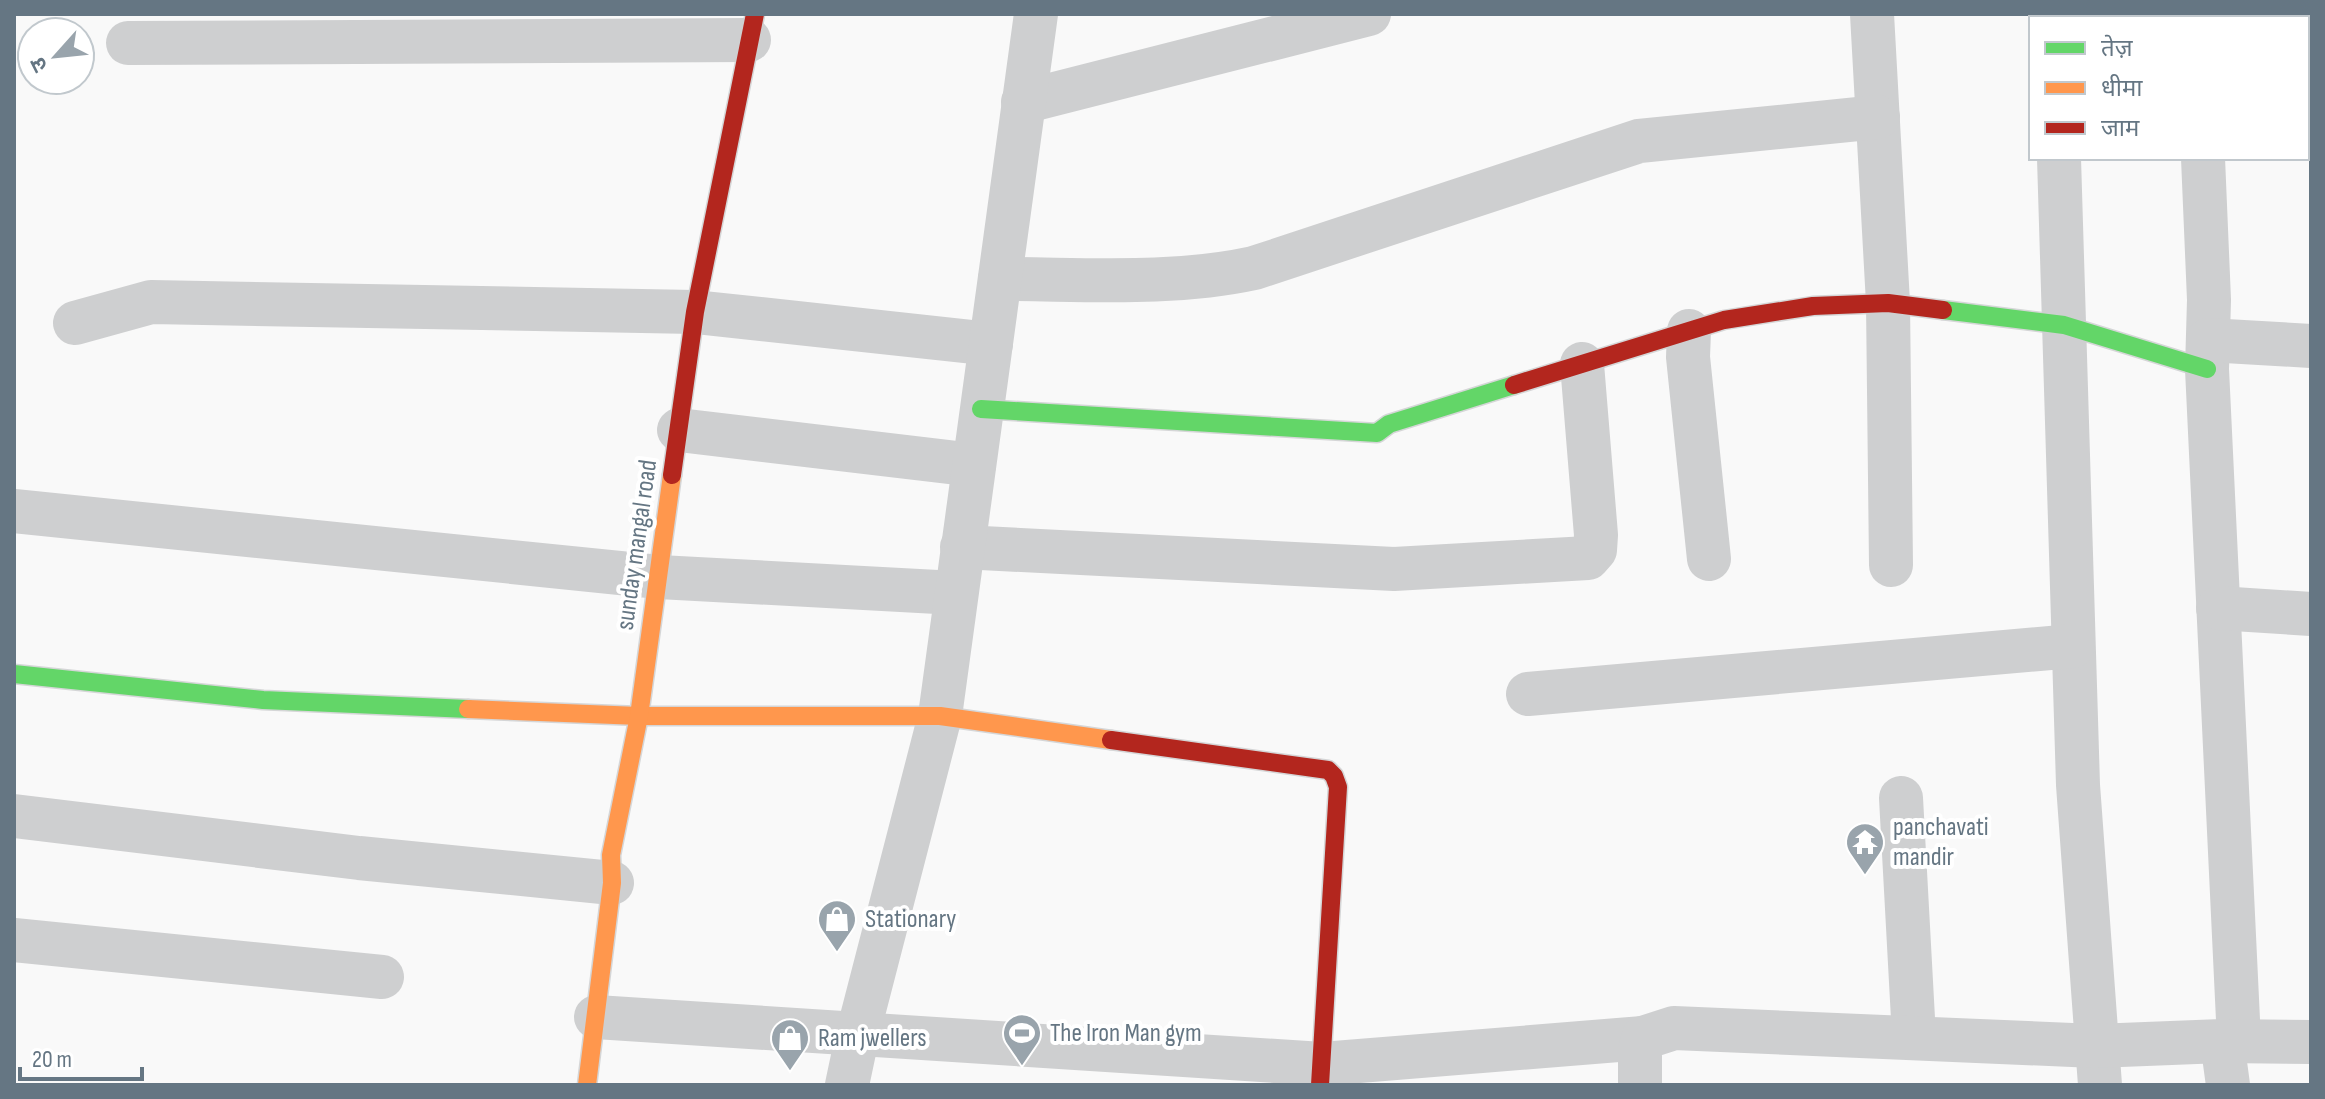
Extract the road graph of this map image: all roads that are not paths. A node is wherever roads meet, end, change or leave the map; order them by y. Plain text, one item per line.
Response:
1 (1036, 14) edge
2 (1872, 14) edge
3 (1356, 16) edge
4 (752, 27) edge
5 (354, 28) edge
6 (1229, 32) edge
7 (128, 43) dead end
8 (1023, 102) junction
9 (1878, 117) junction
10 (2059, 160) edge
11 (2203, 160) edge
12 (1000, 279) junction
13 (1888, 303) junction
14 (695, 312) junction
15 (75, 323) dead end
16 (2064, 325) junction
17 (1689, 331) junction
18 (991, 344) junction
19 (2311, 346) edge
20 (2208, 354) junction
21 (1582, 364) junction
22 (981, 409) junction
23 (679, 430) junction
24 (974, 465) junction
25 (14, 511) edge
26 (962, 547) junction
27 (1709, 559) dead end
28 (1891, 565) dead end
29 (659, 577) junction
30 (956, 593) junction
31 (2218, 608) junction
32 (2311, 614) edge
33 (2073, 646) junction
34 (14, 674) edge
35 (1528, 694) dead end
36 (639, 716) junction
37 (940, 716) junction
38 (1901, 798) dead end
39 (14, 816) edge
40 (612, 883) junction
41 (14, 940) edge
42 (382, 977) dead end
43 (596, 1017) junction
44 (858, 1033) junction
45 (1914, 1037) junction
46 (1643, 1038) junction
47 (2230, 1041) junction
48 (2311, 1042) edge
49 (2097, 1065) edge
50 (1321, 1075) edge
51 (587, 1085) edge
52 (847, 1085) edge
53 (1640, 1085) edge
54 (2228, 1085) edge

1 - 8 street
2 - 9 street
3 - 6 street
4 - 5 street
4 - 14 street, sunday mangal road
5 - 7 street
6 - 8 street
8 - 12 street
9 - 12 street
9 - 13 street
10 - 16 street
11 - 20 street
12 - 18 street
13 - 16 street
13 - 17 street
13 - 28 street
14 - 15 street
14 - 18 street
14 - 23 street, sunday mangal road
16 - 20 street
16 - 33 street
17 - 21 street
17 - 27 street
18 - 22 street
19 - 20 street
20 - 31 street
21 - 22 street
21 - 26 street
22 - 24 street
23 - 24 street
23 - 29 street, sunday mangal road
24 - 26 street
25 - 29 street
26 - 30 street
29 - 30 street
29 - 36 street, sunday mangal road
30 - 37 street
31 - 32 street
31 - 47 street
33 - 35 street
33 - 49 street
34 - 36 street
36 - 37 street
36 - 40 street, sunday mangal road
37 - 44 street
37 - 50 street
38 - 45 street
39 - 40 street
40 - 43 street, sunday mangal road
41 - 42 street
43 - 44 street
43 - 51 street, sunday mangal road
44 - 50 street
44 - 52 street
45 - 46 street
45 - 49 street
46 - 50 street
46 - 53 street
47 - 48 street
47 - 49 street
47 - 54 street

